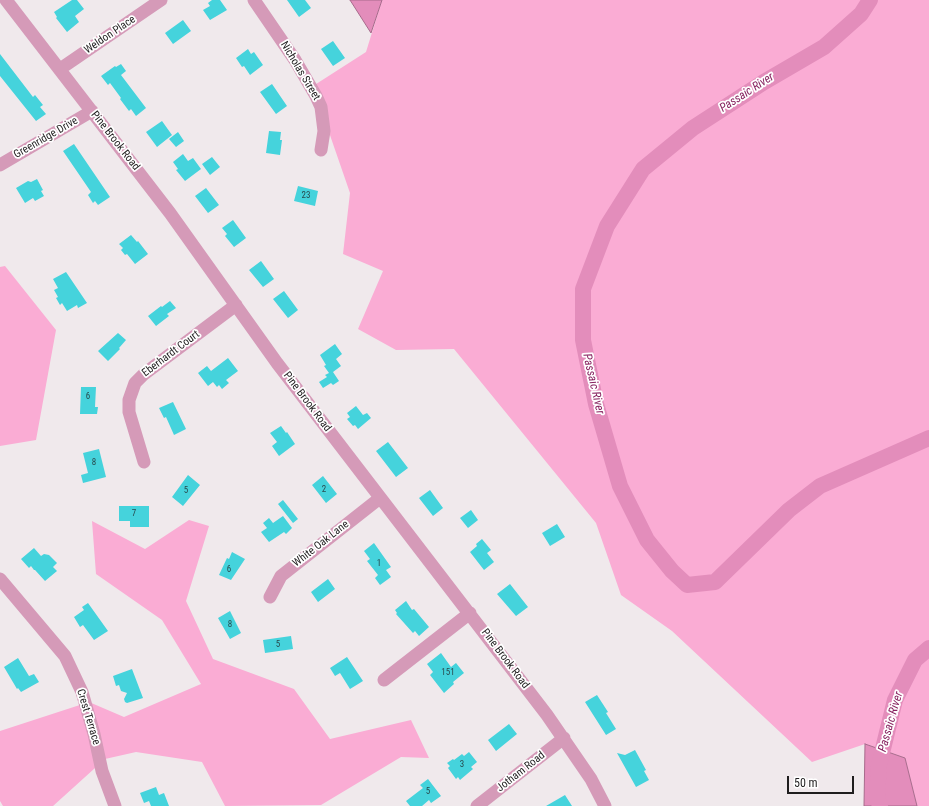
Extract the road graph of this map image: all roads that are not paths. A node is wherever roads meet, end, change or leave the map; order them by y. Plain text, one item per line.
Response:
1 (6, 0) edge
2 (161, 0) edge
3 (254, 0) edge
4 (60, 69) junction
5 (92, 111) junction
6 (321, 150) dead end
7 (0, 165) edge
8 (236, 305) junction
9 (144, 462) dead end
10 (380, 498) junction
11 (0, 579) edge
12 (270, 597) dead end
13 (470, 614) junction
14 (384, 680) dead end
15 (564, 738) junction
16 (115, 806) edge
17 (477, 806) edge
18 (605, 806) edge

1 - 4 street, Pine Brook Road
2 - 4 street, Weldon Place
3 - 6 street, Nicholas Street
4 - 5 street, Pine Brook Road
5 - 7 street, Greenridge Drive
5 - 8 street, Pine Brook Road
8 - 9 street, Eberhardt Court
8 - 10 street, Pine Brook Road
10 - 12 street, White Oak Lane
10 - 13 street, Pine Brook Road
11 - 16 street, Crest Terrace
13 - 14 street
13 - 15 street, Pine Brook Road
15 - 17 street, Jotham Road
15 - 18 street, Pine Brook Road

